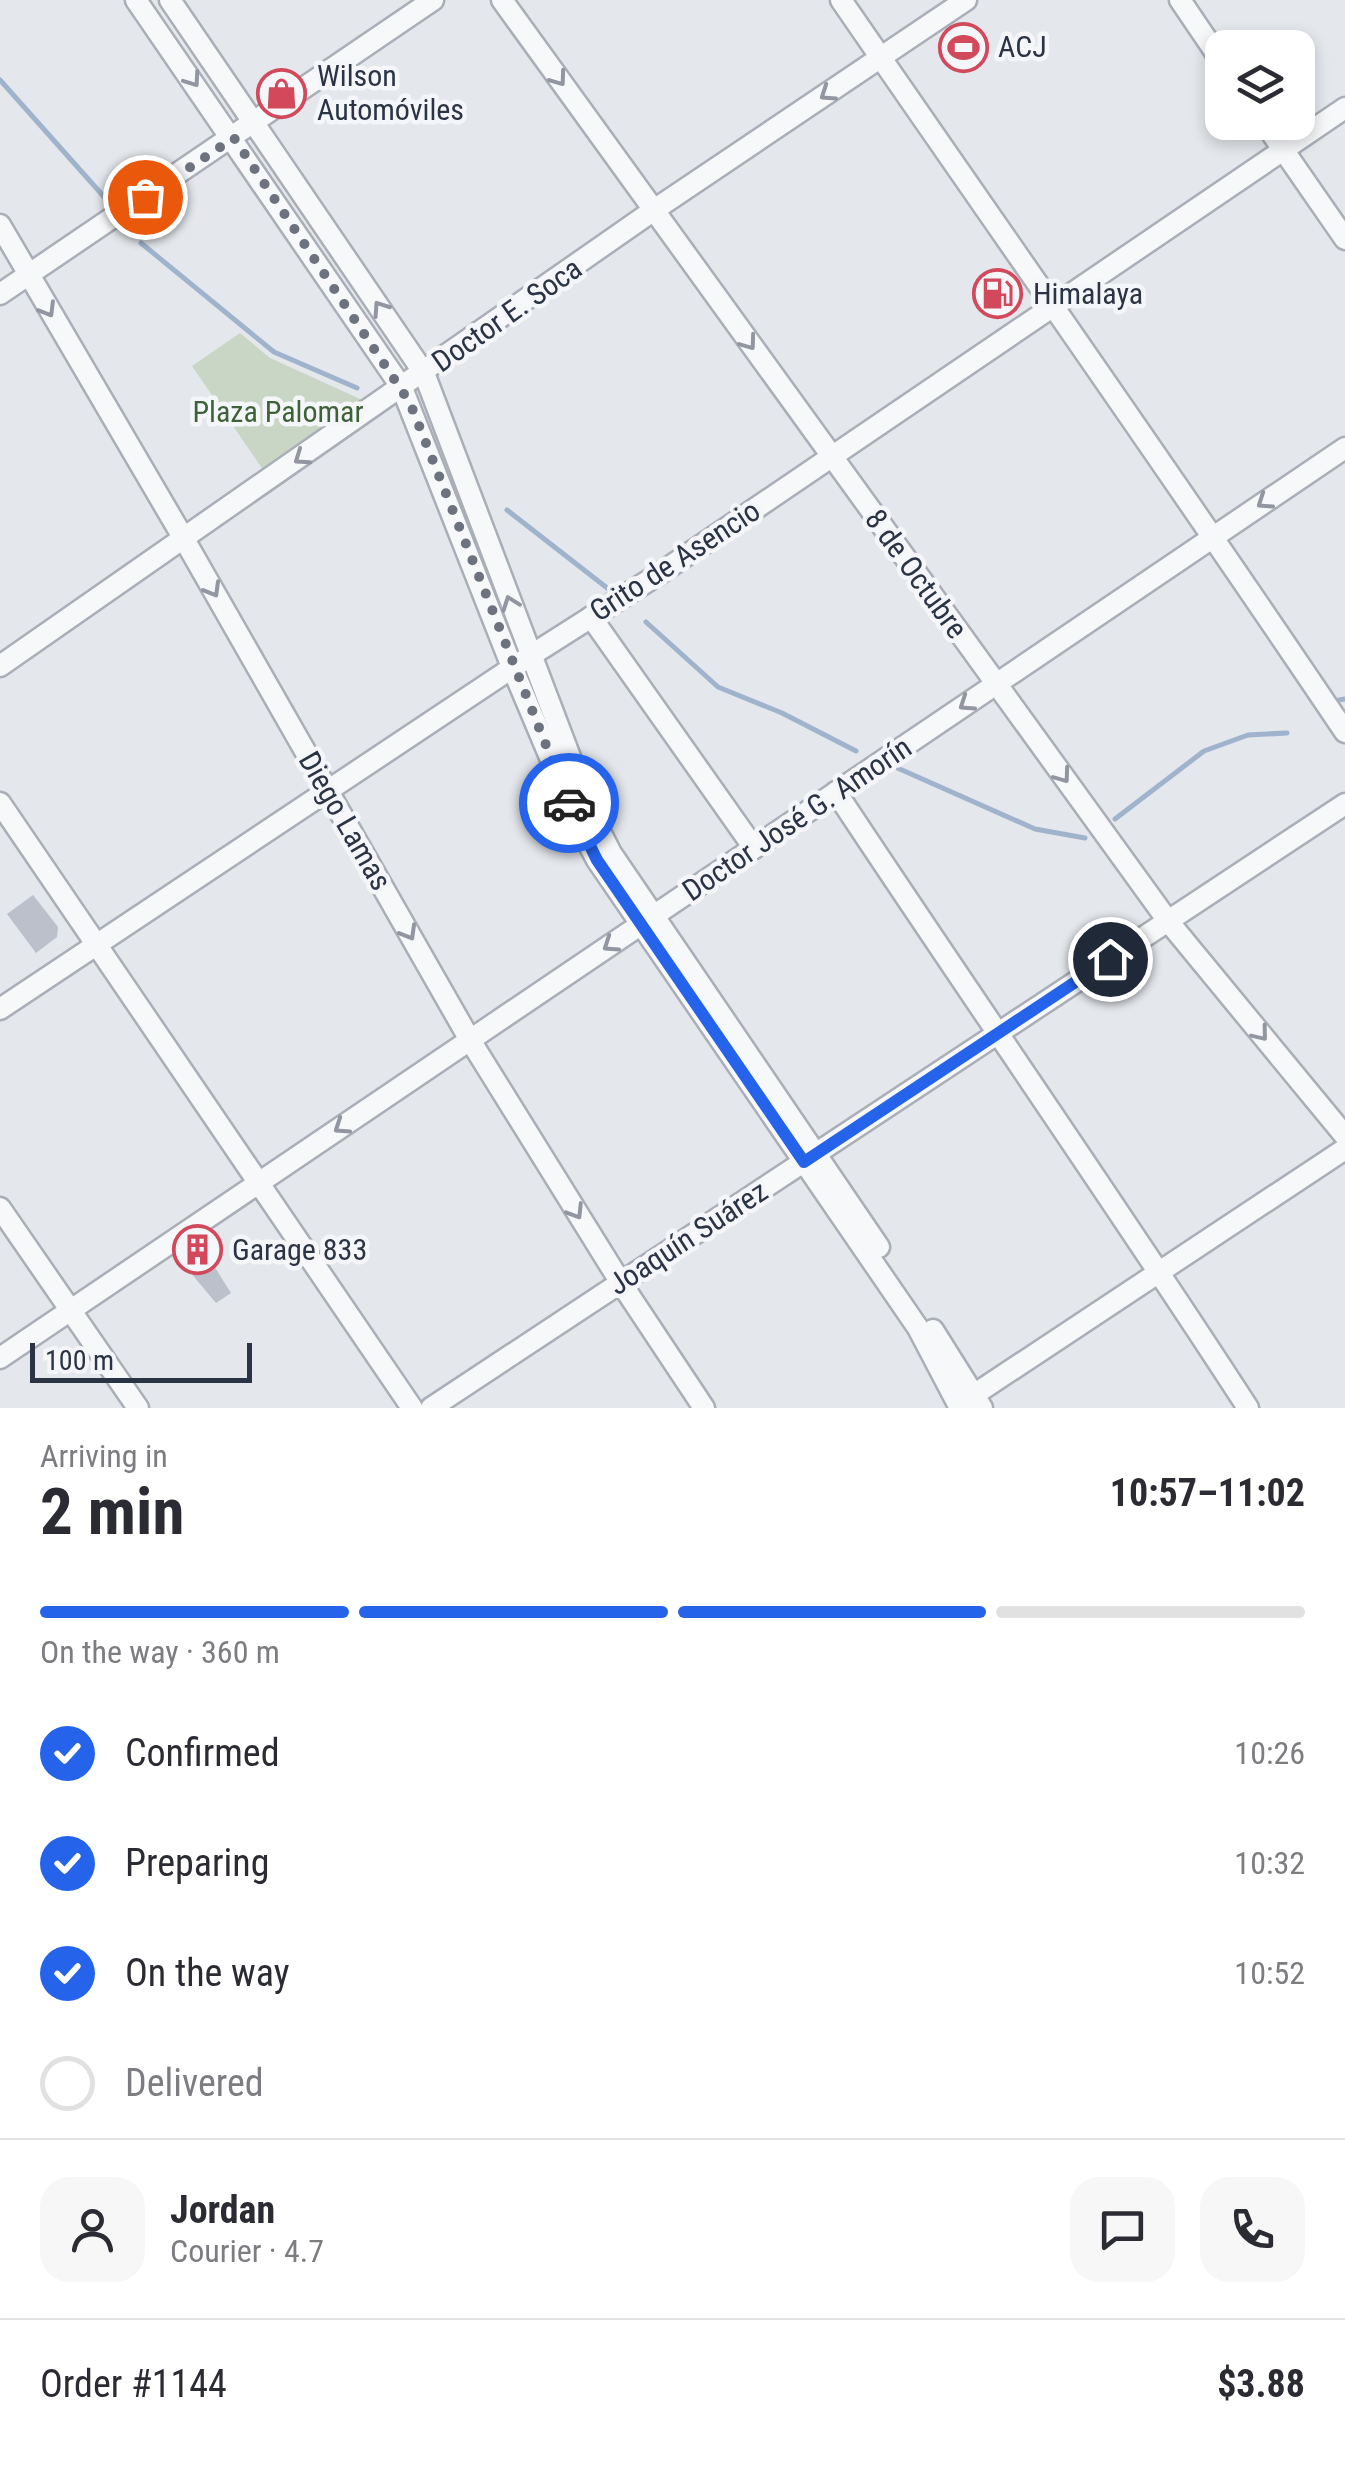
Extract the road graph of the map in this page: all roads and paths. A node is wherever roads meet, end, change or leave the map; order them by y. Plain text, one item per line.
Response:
1 (136, 0) edge
2 (170, 0) edge
3 (433, 0) edge
4 (502, 0) edge
5 (840, 0) edge
6 (1180, 0) edge
7 (960, 2) edge
8 (1205, 37) edge
9 (880, 58) junction
10 (1345, 108) edge
11 (255, 123) junction
12 (234, 138) junction
13 (1276, 140) edge
14 (1283, 150) junction
15 (654, 210) junction
16 (0, 226) edge
17 (1345, 239) edge
18 (27, 276) junction
19 (0, 294) edge
20 (1050, 306) junction
21 (424, 373) junction
22 (402, 388) junction
23 (1345, 448) edge
24 (831, 457) junction
25 (1214, 536) junction
26 (184, 539) junction
27 (591, 617) junction
28 (521, 661) junction
29 (0, 666) edge
30 (996, 684) junction
31 (1345, 732) edge
32 (327, 790) junction
33 (836, 792) junction
34 (0, 803) edge
35 (1345, 804) edge
36 (754, 848) junction
37 (647, 920) junction
38 (1168, 921) junction
39 (94, 945) junction
40 (0, 1009) edge
41 (996, 1034) junction
42 (470, 1040) junction
43 (1345, 1136) edge
44 (1345, 1149) edge
45 (810, 1157) junction
46 (260, 1182) junction
47 (0, 1208) edge
48 (1160, 1271) junction
49 (620, 1283) junction
50 (71, 1310) junction
51 (0, 1358) edge
52 (966, 1405) edge
53 (138, 1408) edge
54 (412, 1408) edge
55 (431, 1408) edge
56 (704, 1408) edge
57 (1248, 1408) edge

1 -> 12 street
2 - 11 street
3 - 11 street
4 -> 15 street, 8 de Octubre
5 - 9 street
6 - 8 street
7 - 9 street, Doctor E. Soca
9 -> 15 street, Doctor E. Soca
9 - 20 street
10 - 14 street, Grito de Asencio
11 - 12 street
21 -> 11 street
12 - 18 street
12 - 22 street
13 - 14 street
14 - 17 street
14 - 20 street, Grito de Asencio
15 - 21 street, Doctor E. Soca
15 -> 24 street, 8 de Octubre
16 - 18 street, Diego Lamas
18 - 19 street
18 -> 26 street, Diego Lamas
20 - 24 street, Grito de Asencio
20 - 25 street
21 - 22 street, Doctor E. Soca
28 -> 21 street
22 -> 26 street, Doctor E. Soca
22 - 28 street
23 -> 25 street, Doctor José G. Amorín
24 - 27 street, Grito de Asencio
24 - 30 street, 8 de Octubre
25 - 30 street, Doctor José G. Amorín
25 - 31 street
26 - 29 street, Doctor E. Soca
26 -> 32 street, Diego Lamas
27 - 28 street, Grito de Asencio
27 - 36 street
28 - 32 street, Grito de Asencio
28 - 37 street
30 -> 33 street, Doctor José G. Amorín
30 -> 38 street, 8 de Octubre
32 - 39 street, Grito de Asencio
32 -> 42 street, Diego Lamas
33 - 36 street, Doctor José G. Amorín
33 - 41 street
34 - 39 street
35 - 38 street, Joaquín Suárez
36 - 37 street, Doctor José G. Amorín
37 -> 42 street, Doctor José G. Amorín
37 - 45 street
38 - 41 street, Joaquín Suárez
38 -> 43 street, 8 de Octubre
39 - 40 street, Grito de Asencio
39 - 46 street
41 - 45 street, Joaquín Suárez
41 - 48 street
42 -> 46 street, Doctor José G. Amorín
42 -> 49 street, Diego Lamas
44 - 48 street
45 - 49 street, Joaquín Suárez
45 - 52 street
46 - 50 street, Doctor José G. Amorín
46 - 54 street
47 - 50 street
48 - 52 street
48 - 57 street
49 - 55 street, Joaquín Suárez
49 - 56 street, Diego Lamas
50 - 51 street, Doctor José G. Amorín
50 - 53 street

